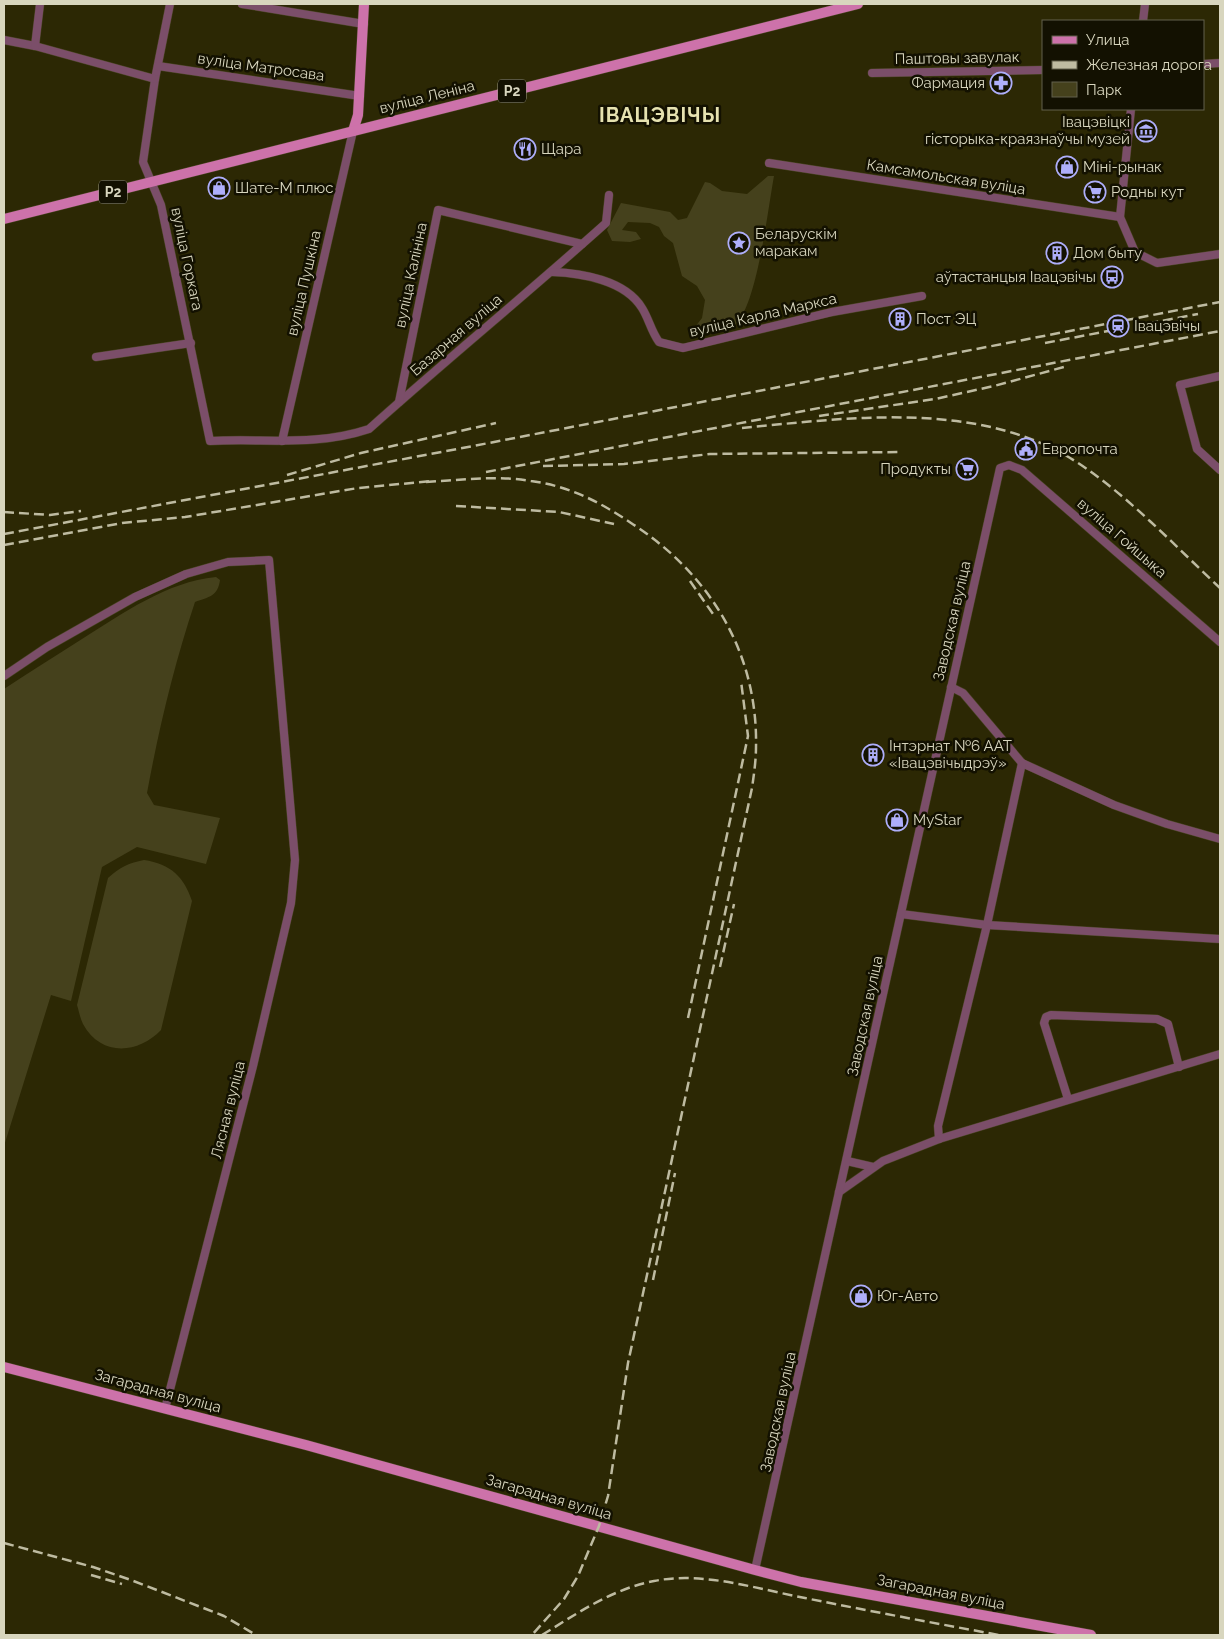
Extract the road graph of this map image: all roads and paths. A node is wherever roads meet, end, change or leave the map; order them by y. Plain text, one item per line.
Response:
1 (40, 4) edge
2 (170, 4) edge
3 (242, 4) edge
4 (364, 4) edge
5 (858, 4) edge
6 (1145, 4) edge
7 (1143, 20) edge
8 (364, 24) junction
9 (4, 40) edge
10 (35, 46) junction
11 (1220, 63) edge
12 (1204, 64) edge
13 (158, 66) junction
14 (1042, 70) edge
15 (872, 73) dead end
16 (155, 79) junction
17 (360, 96) junction
18 (1131, 110) edge
19 (353, 131) junction
20 (769, 163) dead end
21 (151, 182) junction
22 (609, 195) dead end
23 (1120, 217) junction
24 (4, 219) edge
25 (582, 244) junction
26 (1220, 254) edge
27 (552, 272) junction
28 (922, 296) dead end
29 (191, 343) junction
30 (96, 357) dead end
31 (1220, 376) edge
32 (398, 402) junction
33 (282, 440) junction
34 (1000, 468) joint
35 (1220, 470) edge
36 (1220, 642) edge
37 (4, 676) edge
38 (951, 687) junction
39 (1022, 763) junction
40 (1220, 839) edge
41 (902, 914) junction
42 (987, 925) junction
43 (1220, 939) edge
44 (1220, 1054) edge
45 (1179, 1067) junction
46 (1068, 1099) junction
47 (938, 1138) junction
48 (847, 1161) junction
49 (873, 1167) junction
50 (840, 1192) junction
51 (4, 1367) edge
52 (165, 1409) junction
53 (755, 1570) junction
54 (1091, 1635) edge

1 - 10 street
2 - 13 street, вуліца Горкага
3 - 8 street
4 - 8 main road
5 - 19 main road, вуліца Леніна / Р2
6 - 7 street
8 - 17 main road
9 - 10 street
10 - 16 street
11 - 12 street
13 - 16 street, вуліца Горкага
13 - 17 street, вуліца Матросава
14 - 15 street, Паштовы завулак
16 - 21 street, вуліца Горкага
17 - 19 main road
18 - 23 street
19 - 21 main road, вуліца Леніна / Р2
19 - 33 street, вуліца Пушкіна
20 - 23 street, Камсамольская вуліца
21 - 24 main road, вуліца Леніна / Р2
21 - 29 street, вуліца Горкага
22 - 25 street, Базарная вуліца
23 - 26 street
25 - 27 street, Базарная вуліца
25 - 32 street, вуліца Калініна
27 - 28 street, вуліца Карла Маркса
27 - 32 street, Базарная вуліца
29 - 30 street
29 - 33 street, вуліца Горкага
31 - 35 street
32 - 33 street, Базарная вуліца
34 - 36 street, вуліца Гойшыка
34 - 38 street, Заводская вуліца
37 - 52 street, Лясная вуліца
38 - 39 street
38 - 41 street, Заводская вуліца
39 - 40 street
39 - 42 street
41 - 42 street
41 - 48 street, Заводская вуліца
42 - 43 street
42 - 47 street
44 - 45 street
45 - 46 street
45 - 46 street
46 - 47 street
47 - 49 street
48 - 49 street
48 - 50 street, Заводская вуліца
49 - 50 street
50 - 53 street, Заводская вуліца
51 - 52 main road, Загарадная вуліца
52 - 53 main road, Загарадная вуліца
53 - 54 main road, Загарадная вуліца

